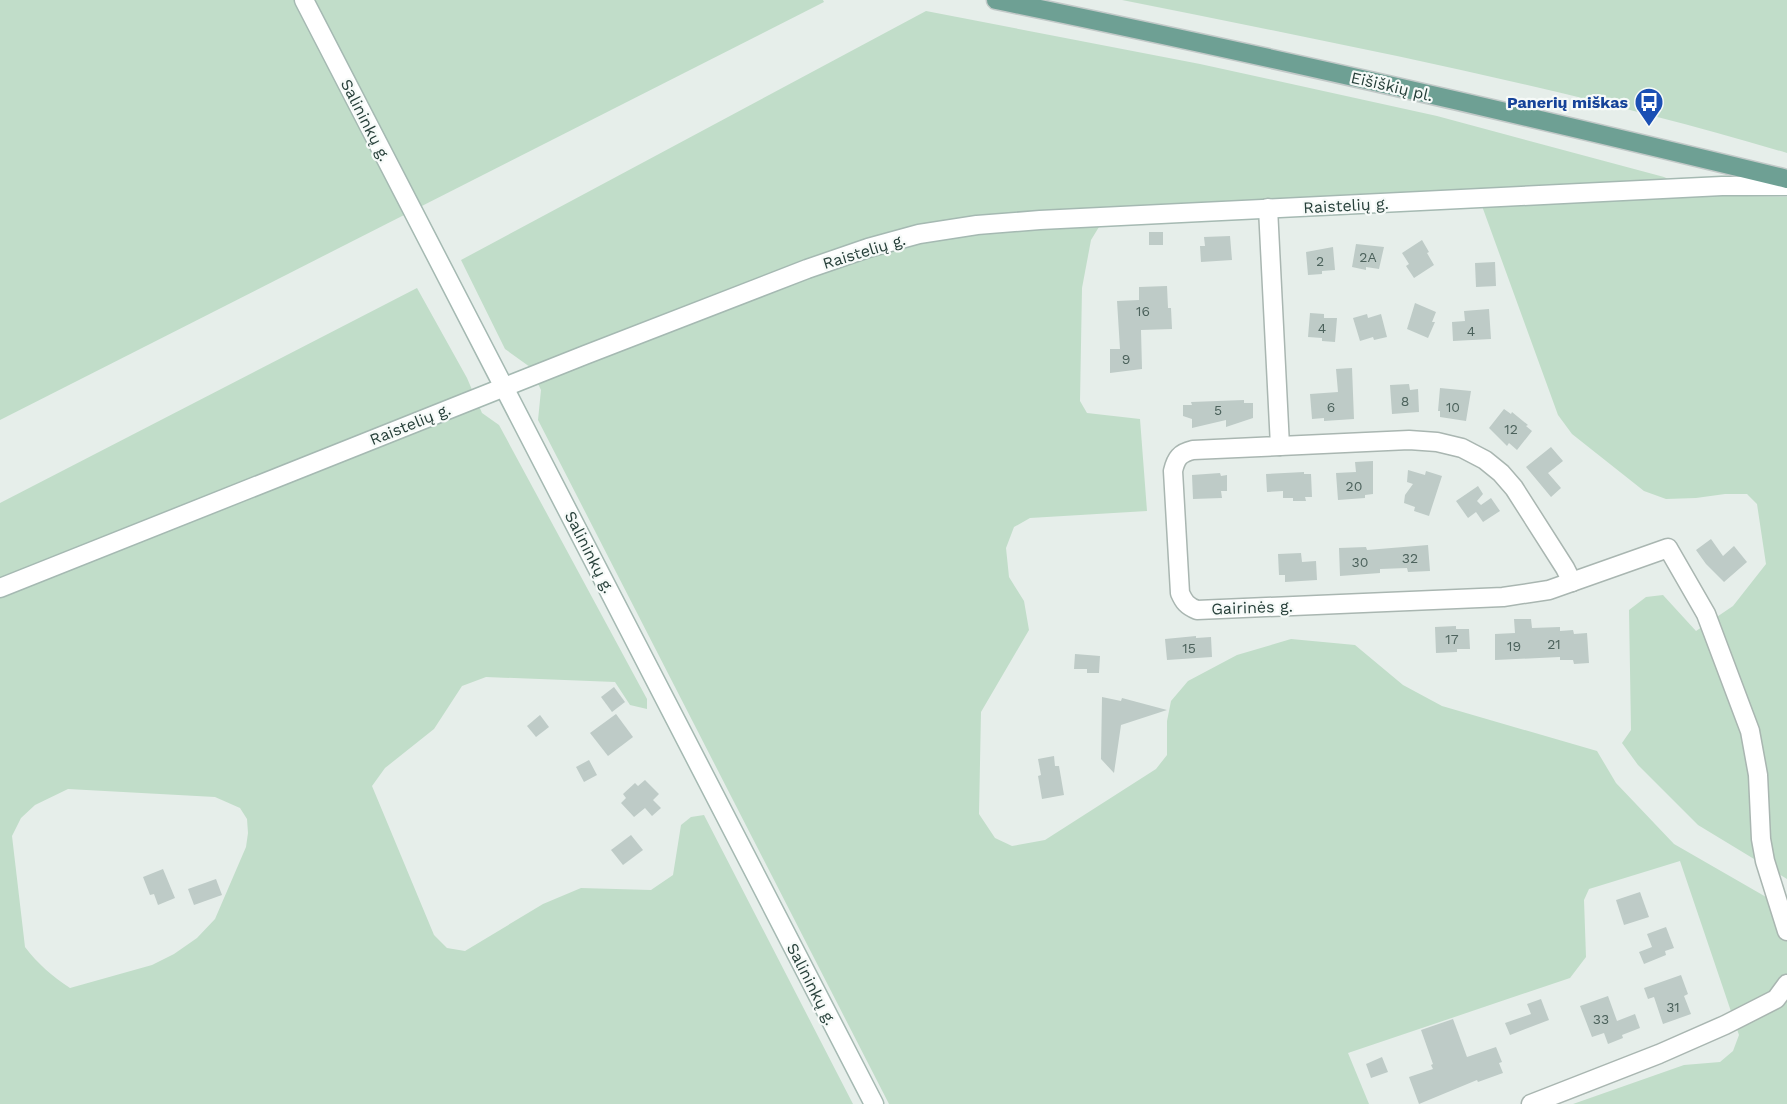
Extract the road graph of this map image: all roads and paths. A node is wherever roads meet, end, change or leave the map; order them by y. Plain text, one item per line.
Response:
1 (304, 0) edge
2 (996, 0) edge
3 (1787, 179) edge
4 (1787, 186) edge
5 (1268, 208) junction
6 (504, 387) junction
7 (1280, 446) junction
8 (1572, 582) junction
9 (0, 588) edge
10 (1787, 931) edge
11 (1787, 984) edge
12 (874, 1104) edge
13 (1531, 1104) edge

1 - 6 main road, Salininkų g.
2 - 3 main road, Eišiškių pl.
4 - 5 main road, Raistelių g.
5 - 6 main road, Raistelių g.
5 - 7 main road
6 - 9 main road, Raistelių g.
6 - 12 main road, Salininkų g.
7 - 8 main road, Gairinės g.
7 - 8 main road, Gairinės g.
8 - 10 main road, Gairinės g.
11 - 13 main road

